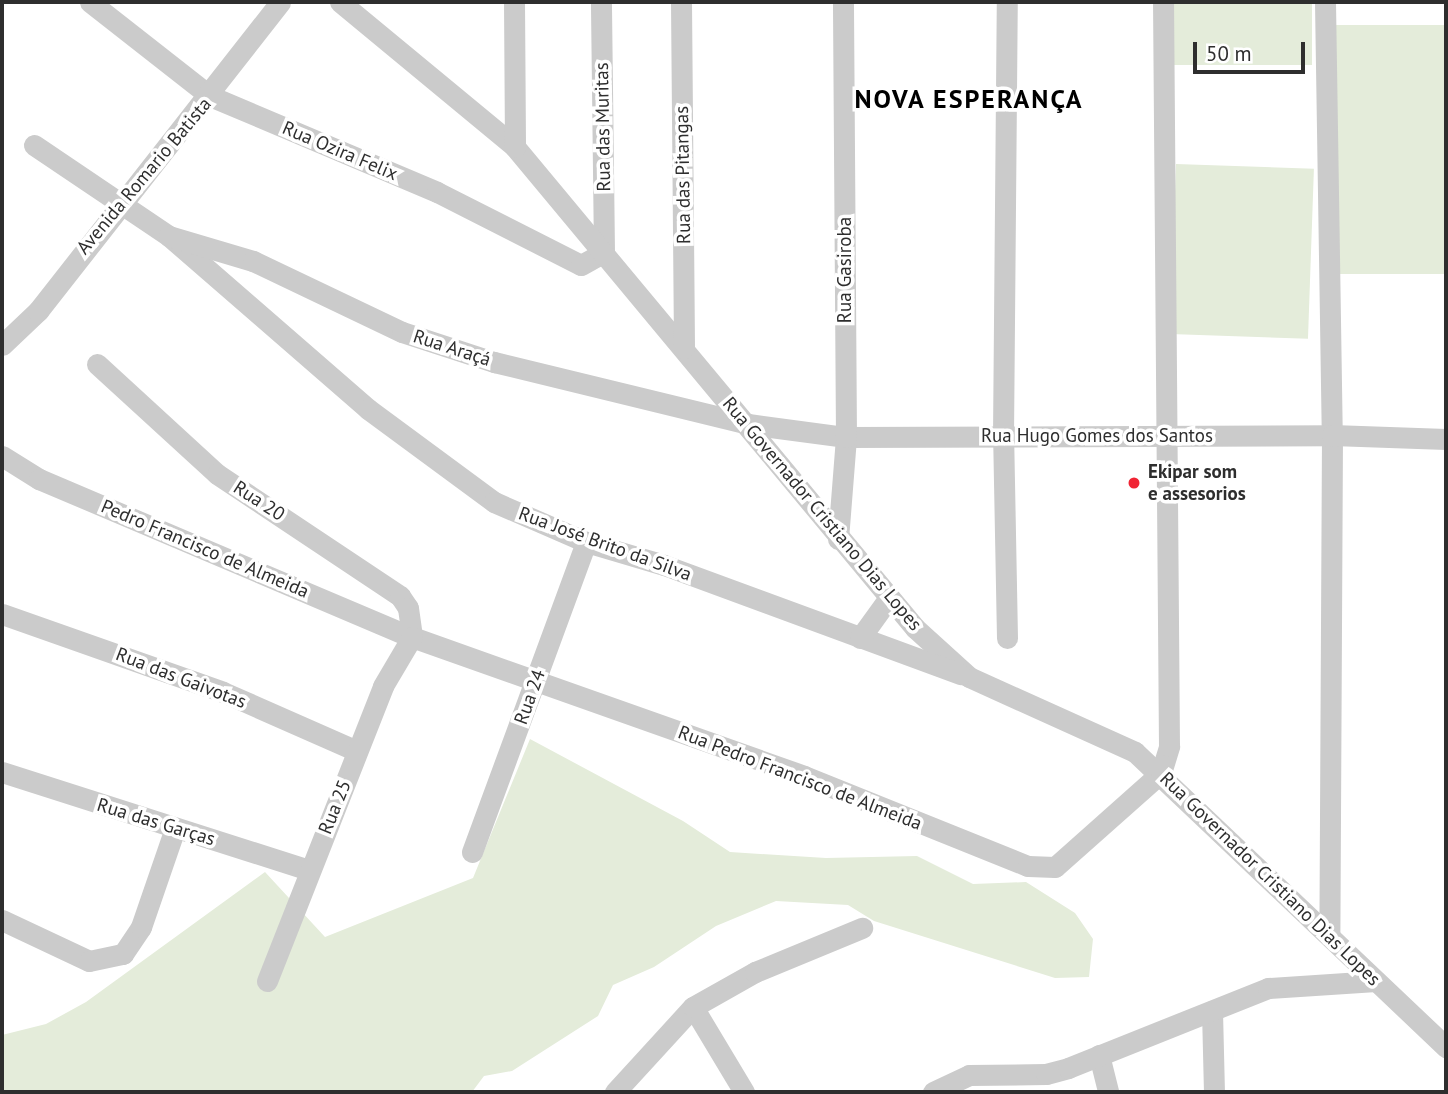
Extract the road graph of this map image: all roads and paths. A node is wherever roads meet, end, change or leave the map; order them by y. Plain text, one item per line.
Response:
1 (90, 2) edge
2 (280, 2) edge
3 (340, 2) edge
4 (514, 2) edge
5 (601, 2) edge
6 (681, 2) edge
7 (844, 2) edge
8 (1007, 2) edge
9 (1163, 2) edge
10 (1325, 2) edge
11 (210, 96) junction
12 (34, 145) dead end
13 (515, 147) junction
14 (119, 207) junction
15 (169, 236) junction
16 (604, 252) junction
17 (2, 345) edge
18 (684, 348) junction
19 (97, 364) dead end
20 (748, 424) junction
21 (1332, 435) junction
22 (1003, 436) junction
23 (846, 437) junction
24 (1165, 437) junction
25 (1446, 439) edge
26 (2, 456) edge
27 (838, 539) junction
28 (586, 542) junction
29 (888, 599) junction
30 (2, 614) edge
31 (412, 637) junction
32 (860, 638) junction
33 (1007, 638) dead end
34 (969, 677) junction
35 (537, 679) junction
36 (357, 751) junction
37 (2, 772) edge
38 (1161, 774) junction
39 (175, 828) junction
40 (472, 852) dead end
41 (310, 870) junction
42 (2, 920) edge
43 (862, 929) dead end
44 (1329, 933) junction
45 (267, 981) dead end
46 (1376, 981) junction
47 (693, 1007) junction
48 (1212, 1011) junction
49 (1446, 1047) edge
50 (1099, 1055) junction
51 (1012, 1084) edge
52 (615, 1092) edge
53 (744, 1092) edge
54 (933, 1092) edge
55 (1108, 1092) edge
56 (1214, 1092) edge

1 - 11 street, Rua Ozira Felix
2 - 11 street, Avenida Romario Batista
3 - 13 street, Rua Governador Cristiano Dias Lopes
4 - 13 street
5 - 16 street, Rua das Muritas
6 - 18 street, Rua das Pitangas
7 - 23 street, Rua Gasiroba
8 - 22 street
9 - 24 street
10 - 21 street
11 - 14 street, Avenida Romario Batista
11 - 16 street, Rua Ozira Felix
12 - 14 street, Rua José Brito da Silva
13 - 16 street, Rua Governador Cristiano Dias Lopes
14 - 15 street, Rua José Brito da Silva
14 - 17 street, Avenida Romario Batista
15 - 20 street, Rua Araçá
15 - 28 street, Rua José Brito da Silva
16 - 18 street, Rua Governador Cristiano Dias Lopes
18 - 20 street, Rua Governador Cristiano Dias Lopes
19 - 31 street, Rua 20
20 - 23 street, Rua Hugo Gomes dos Santos
20 - 27 street, Rua Governador Cristiano Dias Lopes
21 - 24 street, Rua Hugo Gomes dos Santos
21 - 25 street, Rua Hugo Gomes dos Santos
21 - 44 street
22 - 23 street, Rua Hugo Gomes dos Santos
22 - 24 street, Rua Hugo Gomes dos Santos
22 - 33 street
23 - 27 street, Rua Gasiroba
24 - 38 street
26 - 31 street, Pedro Francisco de Almeida
27 - 29 street, Rua Governador Cristiano Dias Lopes
28 - 32 street, Rua José Brito da Silva
28 - 35 street, Rua 24
29 - 32 street
29 - 34 street, Rua Governador Cristiano Dias Lopes
30 - 36 street, Rua das Gaivotas
31 - 35 street, Rua Pedro Francisco de Almeida
31 - 36 street, Rua 25
32 - 34 street, Rua José Brito da Silva
34 - 38 street, Rua Governador Cristiano Dias Lopes
35 - 38 street, Rua Pedro Francisco de Almeida
35 - 40 street, Rua 24
36 - 41 street, Rua 25
37 - 39 street, Rua das Garças
38 - 44 street, Rua Governador Cristiano Dias Lopes
39 - 41 street, Rua das Garças
39 - 42 street
41 - 45 street, Rua 25
43 - 47 street
44 - 46 street, Rua Governador Cristiano Dias Lopes
46 - 48 street
46 - 49 street, Rua Governador Cristiano Dias Lopes
47 - 52 street
47 - 53 street
48 - 50 street
48 - 56 street
50 - 51 street
50 - 55 street
51 - 54 street

